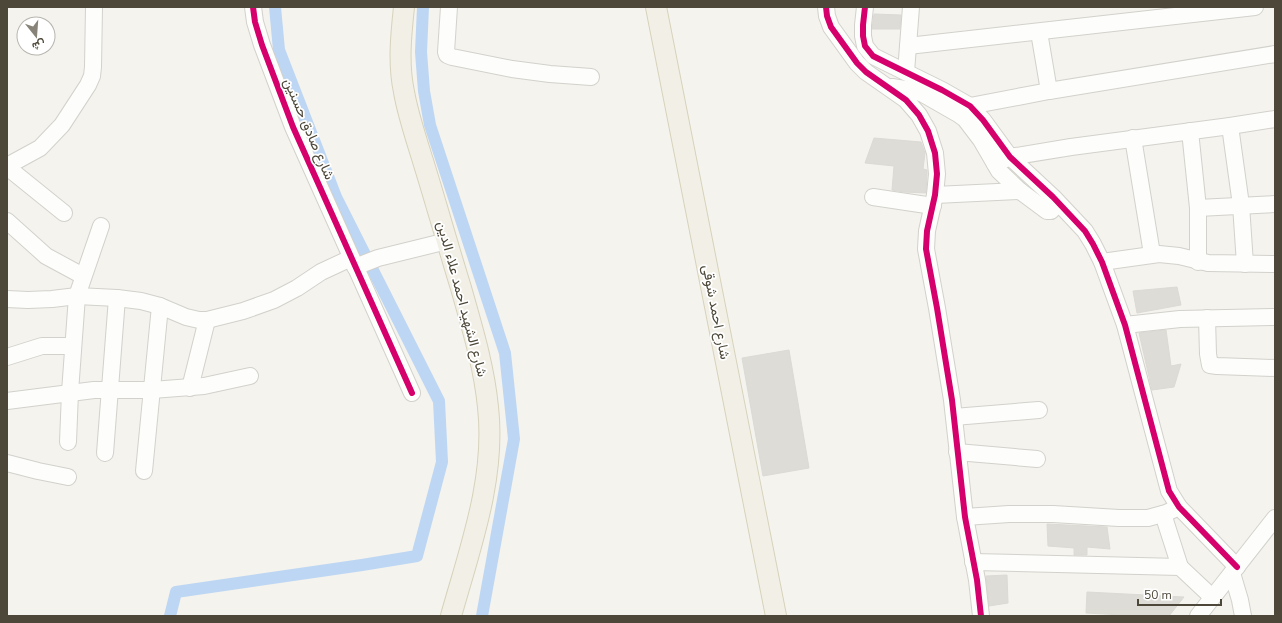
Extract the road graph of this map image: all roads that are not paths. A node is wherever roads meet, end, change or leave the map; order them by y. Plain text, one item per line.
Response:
1 (94, 7) edge
2 (253, 7) edge
3 (404, 7) edge
4 (449, 7) edge
5 (646, 7) edge
6 (656, 7) edge
7 (826, 7) edge
8 (865, 7) edge
9 (911, 7) edge
10 (1254, 7) edge
11 (1039, 32) junction
12 (908, 46) junction
13 (1275, 54) edge
14 (906, 72) junction
15 (591, 77) dead end
16 (886, 86) junction
17 (1049, 91) junction
18 (970, 106) junction
19 (1275, 119) edge
20 (1230, 126) junction
21 (1190, 131) junction
22 (1133, 138) junction
23 (1010, 157) junction
24 (995, 164) junction
25 (7, 167) edge
26 (1020, 192) junction
27 (874, 197) dead end
28 (934, 200) junction
29 (1058, 203) junction
30 (1275, 204) edge
31 (1241, 205) junction
32 (1198, 208) junction
33 (64, 213) dead end
34 (7, 222) edge
35 (101, 226) dead end
36 (447, 241) junction
37 (1152, 254) junction
38 (362, 262) junction
39 (1102, 262) junction
40 (1198, 262) junction
41 (1245, 264) junction
42 (1275, 264) edge
43 (83, 276) junction
44 (77, 296) junction
45 (117, 298) junction
46 (7, 299) edge
47 (160, 306) junction
48 (1275, 317) edge
49 (1207, 318) junction
50 (207, 320) junction
51 (1125, 325) junction
52 (73, 346) junction
53 (7, 357) edge
54 (1275, 368) edge
55 (250, 376) dead end
56 (190, 388) junction
57 (110, 390) junction
58 (152, 390) junction
59 (70, 392) junction
60 (412, 393) dead end
61 (7, 401) edge
62 (1038, 410) dead end
63 (954, 417) junction
64 (68, 442) dead end
65 (958, 452) junction
66 (105, 453) dead end
67 (1038, 459) dead end
68 (7, 463) edge
69 (144, 471) dead end
70 (68, 477) dead end
71 (1171, 511) junction
72 (965, 518) junction
73 (1275, 518) edge
74 (973, 562) junction
75 (1180, 567) junction
76 (1233, 572) junction
77 (1214, 596) junction
78 (451, 616) edge
79 (764, 616) edge
80 (776, 616) edge
81 (981, 616) edge
82 (1198, 616) edge
83 (1243, 616) edge

1 - 25 street
2 - 38 street, شارع صادق حسنين
3 - 36 main road, شارع الشهيد احمد علاء الدين
4 - 15 street
5 - 79 main road, شارع احمد شوقى
6 - 80 main road, شارع احمد شوقى
7 - 16 street
8 - 14 street
9 - 12 street
10 - 11 street
11 - 12 street
11 - 17 street
12 - 14 street
13 - 17 street
14 - 18 street
16 - 24 street
16 - 28 street
17 - 18 street
18 - 23 street
19 - 20 street
20 - 21 street
20 - 31 street
21 - 22 street
21 - 32 street
22 - 23 street
22 - 37 street
23 - 24 street
23 - 29 street
24 - 26 street
25 - 33 street
26 - 28 street
26 - 29 street
27 - 28 street
28 - 63 street
29 - 39 street
30 - 31 street
31 - 32 street
31 - 41 street
32 - 40 street
34 - 43 street
35 - 43 street
36 - 38 street
36 - 78 main road, شارع الشهيد احمد علاء الدين
37 - 39 street
37 - 40 street
38 - 50 street
38 - 60 street, شارع صادق حسنين
39 - 51 street
40 - 41 street
41 - 42 street
43 - 44 street
44 - 45 street
44 - 46 street
44 - 52 street
45 - 47 street
45 - 57 street
47 - 50 street
47 - 58 street
48 - 49 street
49 - 51 street
49 - 54 street
50 - 56 street
51 - 71 street
52 - 53 street
52 - 59 street
55 - 56 street
56 - 58 street
57 - 58 street
57 - 59 street
57 - 66 street
58 - 69 street
59 - 61 street
59 - 64 street
62 - 63 street
63 - 65 street
65 - 67 street
65 - 72 street
68 - 70 street
71 - 72 street
71 - 75 street
71 - 76 street
72 - 74 street
73 - 76 street
74 - 75 street
74 - 81 street
75 - 77 street
76 - 77 street
76 - 83 street
77 - 82 street

